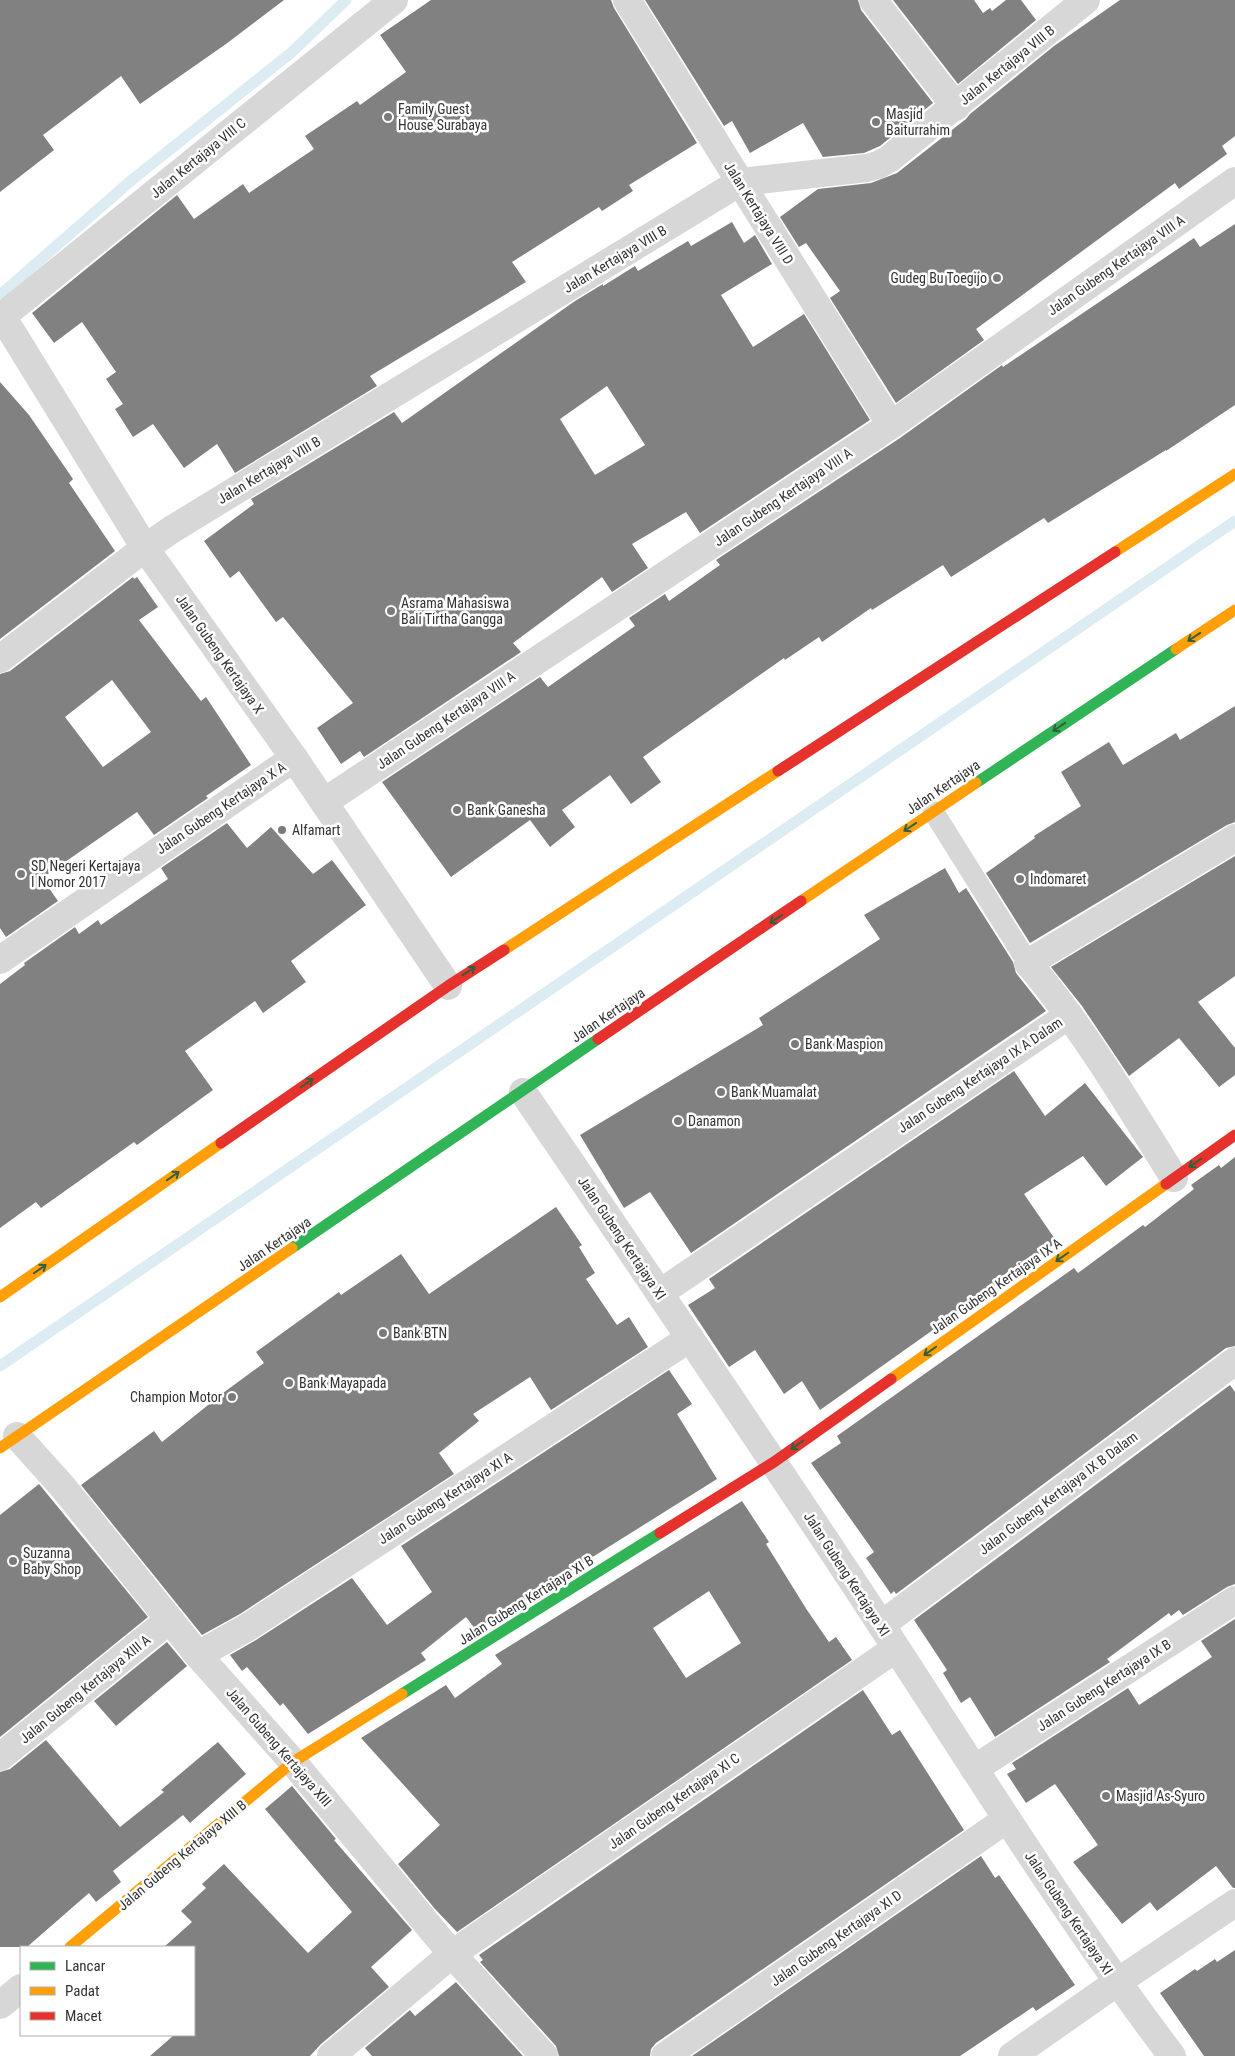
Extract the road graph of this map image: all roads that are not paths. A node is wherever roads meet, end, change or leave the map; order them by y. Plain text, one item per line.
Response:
1 (394, 0) edge
2 (628, 0) edge
3 (873, 0) edge
4 (1086, 0) edge
5 (956, 107) junction
6 (1235, 180) edge
7 (740, 182) junction
8 (1, 317) edge
9 (891, 425) junction
10 (1235, 474) edge
11 (145, 548) junction
12 (1235, 610) edge
13 (0, 659) edge
14 (294, 758) junction
15 (324, 802) junction
16 (933, 811) junction
17 (1235, 838) edge
18 (0, 960) edge
19 (1028, 963) junction
20 (448, 986) junction
21 (1070, 1015) junction
22 (523, 1092) junction
23 (1235, 1135) edge
24 (1174, 1178) junction
25 (660, 1293) junction
26 (0, 1297) edge
27 (690, 1338) junction
28 (1235, 1360) edge
29 (9, 1442) edge
30 (774, 1462) junction
31 (1235, 1600) edge
32 (169, 1620) junction
33 (881, 1625) junction
34 (895, 1649) junction
35 (198, 1654) junction
36 (0, 1757) edge
37 (293, 1762) junction
38 (974, 1769) junction
39 (1007, 1819) junction
40 (1235, 1903) edge
41 (71, 1946) edge
42 (452, 1954) junction
43 (1116, 1983) junction
44 (20, 1989) edge
45 (0, 2005) edge
46 (331, 2056) edge
47 (544, 2056) edge
48 (665, 2056) edge
49 (1012, 2056) edge
50 (1172, 2056) edge

1 - 8 street, Jalan Kertajaya VIII C
2 - 7 street, Jalan Kertajaya VIII D
3 - 5 street
4 - 5 street, Jalan Kertajaya VIII B
5 - 7 street, Jalan Kertajaya VIII B
6 - 9 street, Jalan Gubeng Kertajaya VIII A
7 - 9 street, Jalan Kertajaya VIII D
7 - 11 street, Jalan Kertajaya VIII B
8 - 11 street, Jalan Gubeng Kertajaya X
9 - 15 street, Jalan Gubeng Kertajaya VIII A
20 -> 10 main road
11 - 13 street, Jalan Kertajaya VIII B
11 - 14 street, Jalan Gubeng Kertajaya X
12 -> 16 main road, Jalan Kertajaya
14 - 15 street, Jalan Gubeng Kertajaya X
14 - 18 street, Jalan Gubeng Kertajaya X A
15 - 20 street, Jalan Gubeng Kertajaya X
16 - 19 lane
16 -> 22 main road, Jalan Kertajaya
17 - 19 street
19 - 21 street, Jalan Gubeng Kertajaya IX A Dalam
26 -> 20 main road
21 - 24 street
21 - 25 street, Jalan Gubeng Kertajaya IX A Dalam
22 - 25 street, Jalan Gubeng Kertajaya XI
22 - 29 main road, Jalan Kertajaya
23 -> 24 main road, Jalan Gubeng Kertajaya IX A
24 -> 30 main road, Jalan Gubeng Kertajaya IX A
25 - 27 street, Jalan Gubeng Kertajaya XI
27 - 30 street, Jalan Gubeng Kertajaya XI
27 - 35 street, Jalan Gubeng Kertajaya XI A
28 - 33 street, Jalan Gubeng Kertajaya IX B Dalam
29 - 32 street, Jalan Gubeng Kertajaya XIII
30 - 33 street, Jalan Gubeng Kertajaya XI
30 - 37 main road, Jalan Gubeng Kertajaya XI B
31 - 38 street, Jalan Gubeng Kertajaya IX B
32 - 35 street, Jalan Gubeng Kertajaya XIII
32 - 36 street, Jalan Gubeng Kertajaya XIII A
33 - 34 street, Jalan Gubeng Kertajaya XI
34 - 38 street, Jalan Gubeng Kertajaya XI
34 - 42 street, Jalan Gubeng Kertajaya XI C
35 - 37 street, Jalan Gubeng Kertajaya XIII
37 - 41 main road, Jalan Gubeng Kertajaya XIII B
37 - 42 street, Jalan Gubeng Kertajaya XIII
38 - 39 street, Jalan Gubeng Kertajaya XI
39 - 43 street, Jalan Gubeng Kertajaya XI
39 - 48 street, Jalan Gubeng Kertajaya XI D
40 - 43 street
42 - 46 street, Jalan Gubeng Kertajaya XI C
42 - 47 street, Jalan Gubeng Kertajaya XIII
43 - 49 street
43 - 50 street, Jalan Gubeng Kertajaya XI
44 - 45 street

